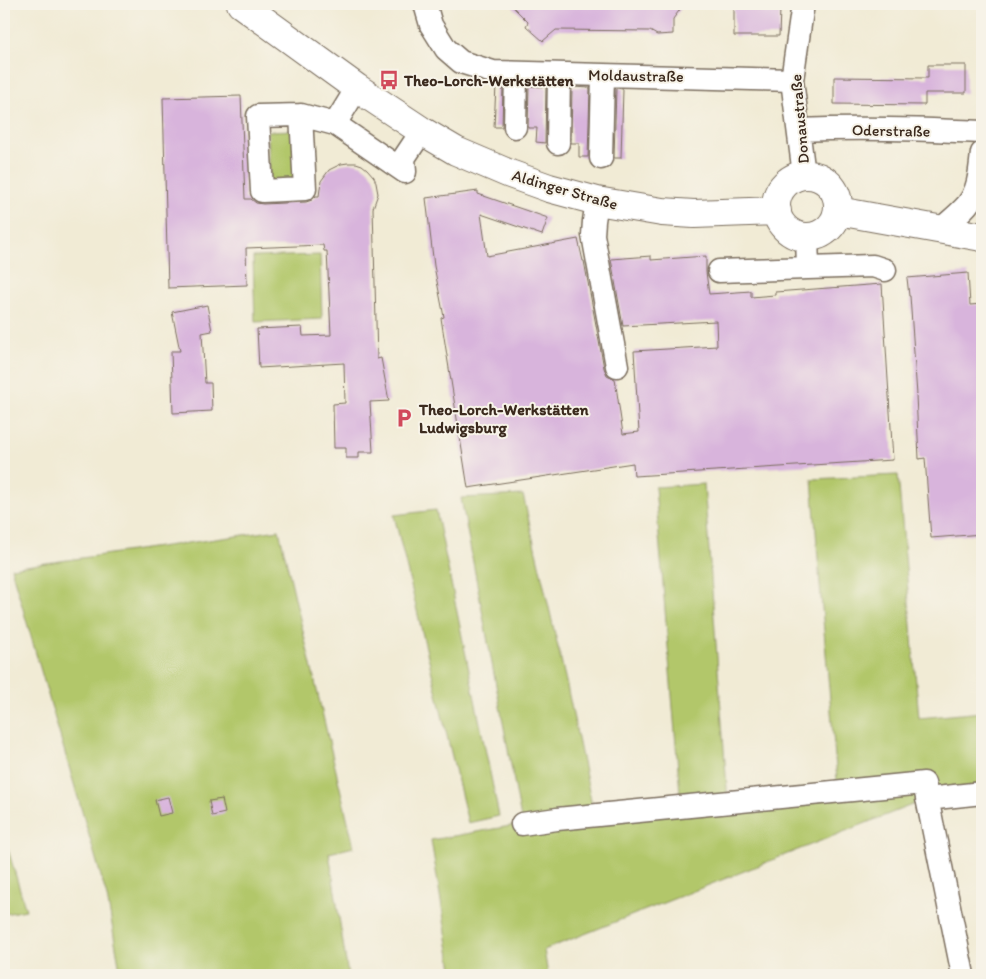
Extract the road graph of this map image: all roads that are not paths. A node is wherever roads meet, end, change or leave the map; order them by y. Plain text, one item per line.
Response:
1 (241, 4) edge
2 (425, 4) edge
3 (803, 4) edge
4 (516, 73) junction
5 (559, 74) junction
6 (603, 75) junction
7 (792, 80) junction
8 (357, 88) junction
9 (301, 115) dead end
10 (335, 124) junction
11 (516, 127) dead end
12 (799, 130) junction
13 (422, 131) junction
14 (982, 132) edge
15 (558, 143) dead end
16 (982, 153) edge
17 (601, 158) dead end
18 (804, 175) junction
19 (981, 175) edge
20 (597, 201) junction
21 (777, 211) junction
22 (838, 212) junction
23 (941, 230) junction
24 (807, 236) junction
25 (982, 237) edge
26 (808, 268) junction
27 (885, 270) dead end
28 (719, 271) dead end
29 (617, 366) dead end
30 (982, 793) edge
31 (927, 799) junction
32 (522, 824) dead end
33 (963, 975) edge

1 - 8 main road, Aldinger Straße
2 - 4 street, Moldaustraße
3 - 7 street, Donaustraße
4 - 5 street, Moldaustraße
4 - 11 street
5 - 6 street, Moldaustraße
5 - 15 street
6 - 7 street, Moldaustraße
6 - 17 street
7 - 12 street, Donaustraße
8 - 10 street
8 - 13 main road, Aldinger Straße
9 - 10 street
10 - 13 street
12 - 14 street, Oderstraße
12 - 18 street, Donaustraße
13 - 20 main road, Aldinger Straße
16 - 19 street
18 - 21 main road
18 - 22 main road
19 - 23 street
20 - 21 main road, Aldinger Straße
20 - 29 street
21 - 24 main road
22 - 23 main road
22 - 24 main road
23 - 25 main road
24 - 26 street
26 - 27 street
26 - 28 street
30 - 31 street
31 - 32 street
31 - 33 street

